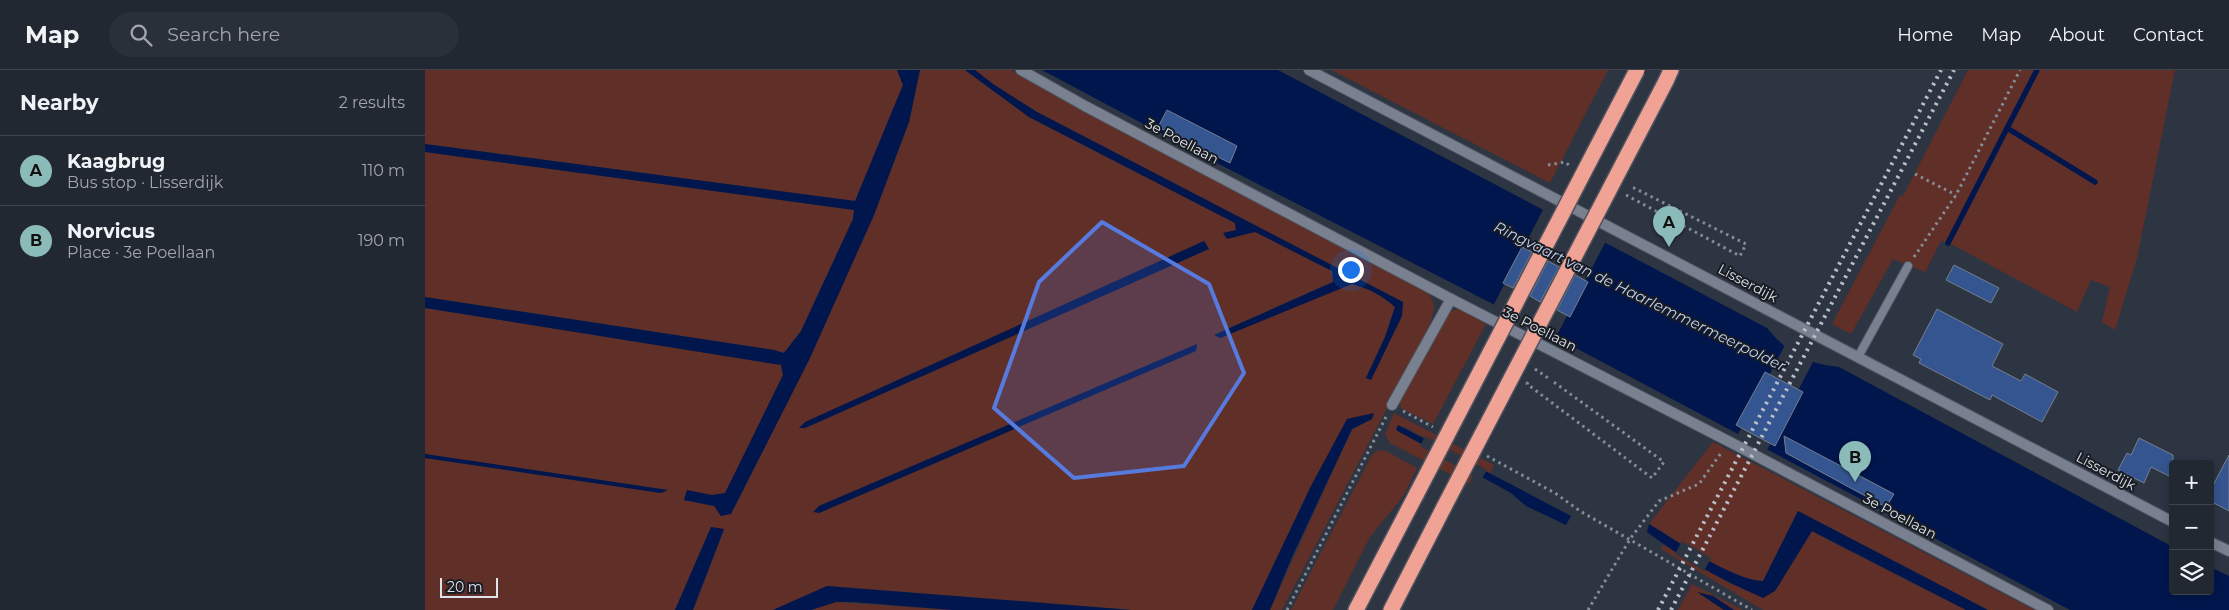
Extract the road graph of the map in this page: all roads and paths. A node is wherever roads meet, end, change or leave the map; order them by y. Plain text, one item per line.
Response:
1 (1021, 70) edge
2 (1309, 70) edge
3 (1637, 70) edge
4 (2020, 70) edge
5 (1669, 75) edge
6 (1548, 165) dead end
7 (1573, 167) dead end
8 (1915, 174) dead end
9 (1617, 190) dead end
10 (1625, 195) dead end
11 (1956, 195) junction
12 (1908, 266) joint
13 (1451, 299) junction
14 (1858, 357) junction
15 (1536, 367) dead end
16 (1551, 380) dead end
17 (1392, 405) junction
18 (1435, 428) dead end
19 (1728, 441) junction
20 (1478, 451) dead end
21 (2169, 520) edge
22 (1630, 539) junction
23 (2214, 544) edge
24 (2229, 551) edge
25 (1287, 610) edge
26 (1356, 610) edge
27 (1391, 610) edge
28 (1588, 610) edge
29 (1752, 610) edge
30 (2048, 610) edge

1 - 13 street, 3e Poellaan
2 - 14 street, Lisserdijk
3 - 26 highway, bridge
4 - 11 path
5 - 27 highway, bridge
6 - 7 path
8 - 11 path
9 - 10 path
11 - 12 path
12 - 14 lane
13 - 17 street
13 - 19 street, 3e Poellaan
14 - 21 street, Lisserdijk
15 - 16 path, bridge
17 - 18 path
17 - 25 path
19 - 22 path
19 - 30 street, 3e Poellaan
20 - 22 path
22 - 28 path
22 - 29 path
23 - 24 street

